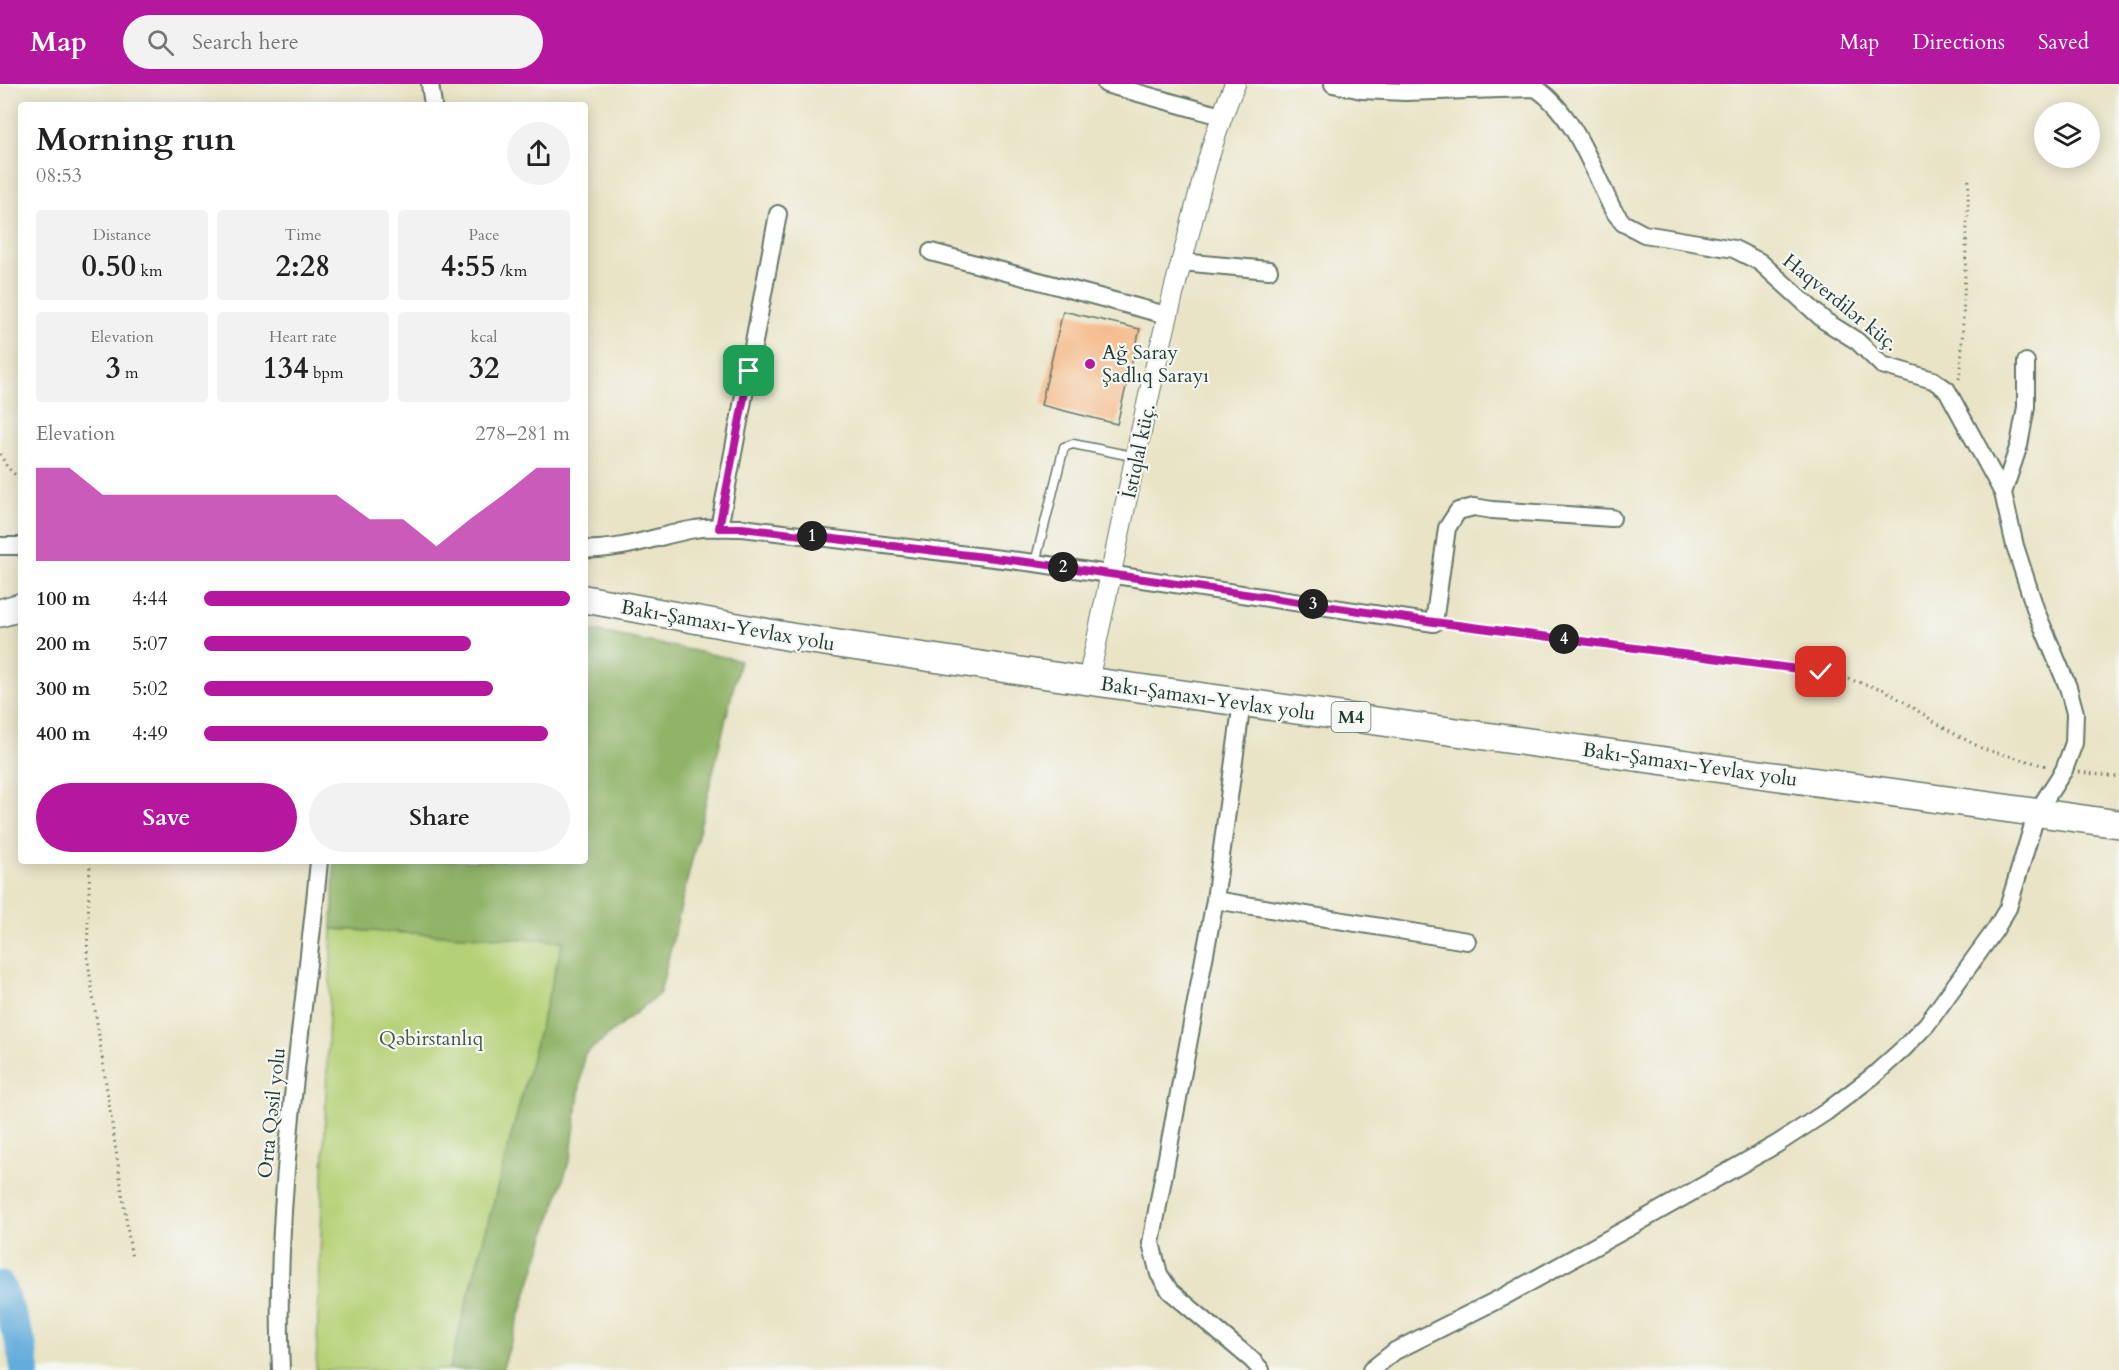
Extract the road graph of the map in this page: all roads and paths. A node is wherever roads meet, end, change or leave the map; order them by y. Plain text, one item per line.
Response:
1 (430, 84) edge
2 (1106, 84) edge
3 (1235, 84) edge
4 (1333, 84) edge
5 (433, 102) edge
6 (1221, 116) junction
7 (1969, 178) dead end
8 (778, 214) dead end
9 (931, 252) dead end
10 (1181, 262) junction
11 (1269, 270) dead end
12 (1166, 315) junction
13 (2026, 362) dead end
14 (1947, 390) junction
15 (0, 454) edge
16 (1137, 457) junction
17 (18, 477) edge
18 (2003, 493) junction
19 (1612, 518) dead end
20 (719, 528) junction
21 (0, 546) edge
22 (18, 546) edge
23 (588, 549) edge
24 (1035, 563) junction
25 (1112, 574) junction
26 (588, 600) edge
27 (18, 609) edge
28 (0, 613) edge
29 (1434, 622) junction
30 (1088, 681) junction
31 (1242, 702) junction
32 (2064, 770) junction
33 (2119, 777) edge
34 (2037, 812) junction
35 (2119, 824) edge
36 (90, 864) edge
37 (319, 864) edge
38 (1215, 900) junction
39 (1467, 941) dead end
40 (132, 1259) dead end
41 (281, 1370) edge
42 (1260, 1370) edge
43 (1371, 1370) edge

1 - 5 street
2 - 6 street
3 - 6 street, İstiqlal küç.
4 - 14 street, Haqverdilər küç.
6 - 10 street, İstiqlal küç.
7 - 14 path
8 - 20 street
9 - 12 street
10 - 11 street
10 - 12 street, İstiqlal küç.
12 - 16 street, İstiqlal küç.
13 - 18 street
14 - 18 street
15 - 17 path
16 - 24 lane
16 - 25 street, İstiqlal küç.
18 - 32 street
19 - 29 street
20 - 23 street
20 - 24 street
21 - 22 street
24 - 25 street
25 - 29 street
25 - 30 street, İstiqlal küç.
26 - 30 highway, Bakı-Şamaxı-Yevlax yolu / M4
27 - 28 highway
29 - 32 path
30 - 31 highway, Bakı-Şamaxı-Yevlax yolu / M4
31 - 34 highway, Bakı-Şamaxı-Yevlax yolu / M4
31 - 38 street
32 - 33 path
32 - 34 street
34 - 35 highway, Bakı-Şamaxı-Yevlax yolu / M4
34 - 43 street
36 - 40 path
37 - 41 street, Orta Qəsil yolu
38 - 39 street
38 - 42 street

